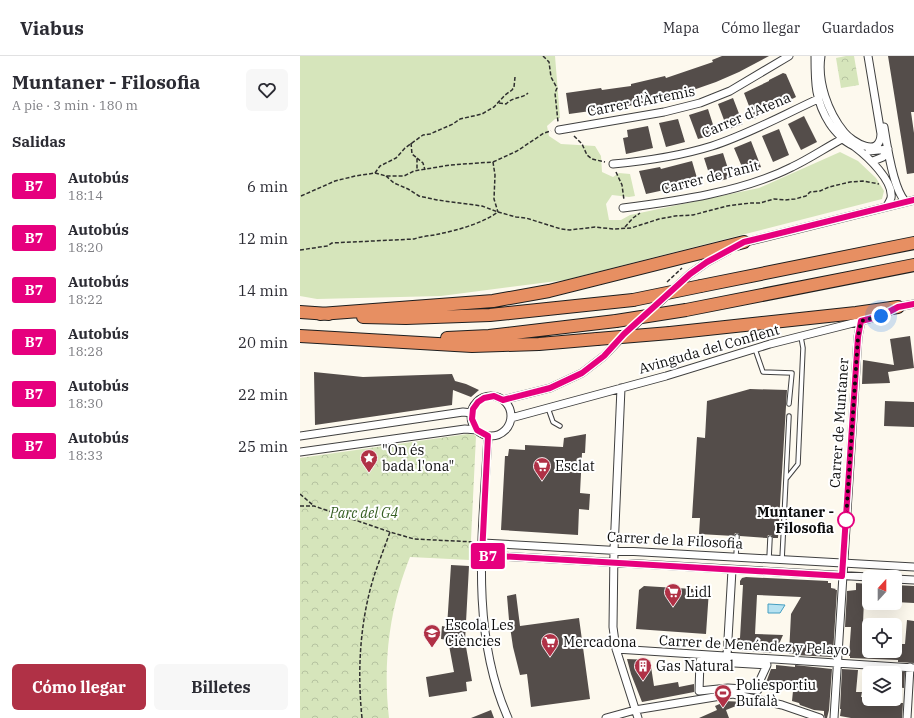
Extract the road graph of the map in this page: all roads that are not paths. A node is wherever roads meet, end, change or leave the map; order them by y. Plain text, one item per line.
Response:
1 (789, 56) edge
2 (815, 56) edge
3 (820, 56) edge
4 (868, 56) edge
5 (873, 56) edge
6 (818, 98) junction
7 (559, 130) road end
8 (842, 139) junction
9 (854, 146) junction
10 (888, 149) junction
11 (872, 161) junction
12 (613, 164) road end
13 (914, 200) edge
14 (905, 201) junction
15 (887, 206) junction
16 (623, 208) road end
17 (744, 242) junction
18 (914, 243) edge
19 (914, 265) edge
20 (914, 304) edge
21 (898, 307) junction
22 (300, 312) edge
23 (320, 314) junction
24 (861, 321) junction
25 (300, 336) edge
26 (801, 337) junction
27 (396, 341) junction
28 (756, 349) junction
29 (621, 388) junction
30 (503, 400) junction
31 (790, 404) dead end
32 (548, 407) junction
33 (472, 413) junction
34 (789, 416) dead end
35 (511, 418) junction
36 (560, 426) dead end
37 (477, 430) junction
38 (300, 436) edge
39 (488, 436) junction
40 (300, 452) edge
41 (786, 479) junction
42 (737, 536) dead end
43 (770, 538) dead end
44 (483, 543) junction
45 (614, 550) junction
46 (482, 555) junction
47 (736, 557) junction
48 (769, 559) junction
49 (782, 560) junction
50 (614, 562) junction
51 (843, 563) junction
52 (914, 567) edge
53 (732, 570) junction
54 (842, 576) junction
55 (862, 577) edge
56 (902, 579) edge
57 (914, 580) edge
58 (616, 649) junction
59 (727, 656) junction
60 (838, 663) junction
61 (912, 668) edge
62 (699, 691) joint
63 (635, 710) junction
64 (508, 718) edge
65 (606, 718) edge
66 (638, 718) edge
67 (820, 718) edge
68 (834, 718) edge
69 (907, 718) edge

1 - 7 street, Carrer d'Àrtemis
2 - 6 street
3 - 4 street
5 - 10 street
6 - 8 street
6 - 12 street, Carrer d'Atena
8 - 9 street
8 - 16 street, Carrer de Tanit
9 - 10 street
9 - 11 street
10 - 11 street
10 - 14 street
11 - 15 street
13 - 14 street
14 - 15 street
15 - 17 street
17 - 23 highway
17 - 30 street
18 - 23 highway, bridge
19 - 27 highway, bridge
20 - 21 street, Avinguda del Conflent
21 - 24 street, Avinguda del Conflent
21 - 27 highway, bridge
22 - 23 highway
24 - 26 street, Avinguda del Conflent
24 - 51 street, Carrer de Muntaner
25 - 27 highway
26 - 28 street, Avinguda del Conflent
26 - 41 lane
28 - 29 street, Avinguda del Conflent
28 - 31 lane
29 - 32 street, Avinguda del Conflent
29 - 45 street
30 - 33 street
30 - 35 street
32 - 35 street, Avinguda del Conflent
32 - 36 lane
33 - 37 street
33 - 38 street
34 - 41 lane
35 - 39 street
37 - 39 street
37 - 40 street
39 - 44 street
41 - 49 lane
42 - 47 lane
43 - 48 lane
44 - 45 street, Carrer de la Filosofia
44 - 46 street
45 - 47 street, Carrer de la Filosofia
45 - 50 street
46 - 50 street, Carrer de la Filosofia
46 - 64 street
47 - 48 street, Carrer de la Filosofia
48 - 49 street, Carrer de la Filosofia
49 - 51 street, Carrer de la Filosofia
50 - 53 street, Carrer de la Filosofia
50 - 58 street
51 - 52 street, Carrer de la Filosofia
51 - 54 street, Carrer de Muntaner
53 - 54 street, Carrer de la Filosofia
53 - 59 street
54 - 55 street, Carrer de la Filosofia
54 - 60 street, Carrer de Muntaner
56 - 57 street
58 - 59 street, Carrer de Menéndez y Pelayo
58 - 63 street
59 - 60 street, Carrer de Menéndez y Pelayo
60 - 61 street, Carrer de Menéndez y Pelayo
60 - 68 street, Carrer de Muntaner
61 - 69 street
62 - 62 street
63 - 65 street
63 - 66 street
63 - 67 street

